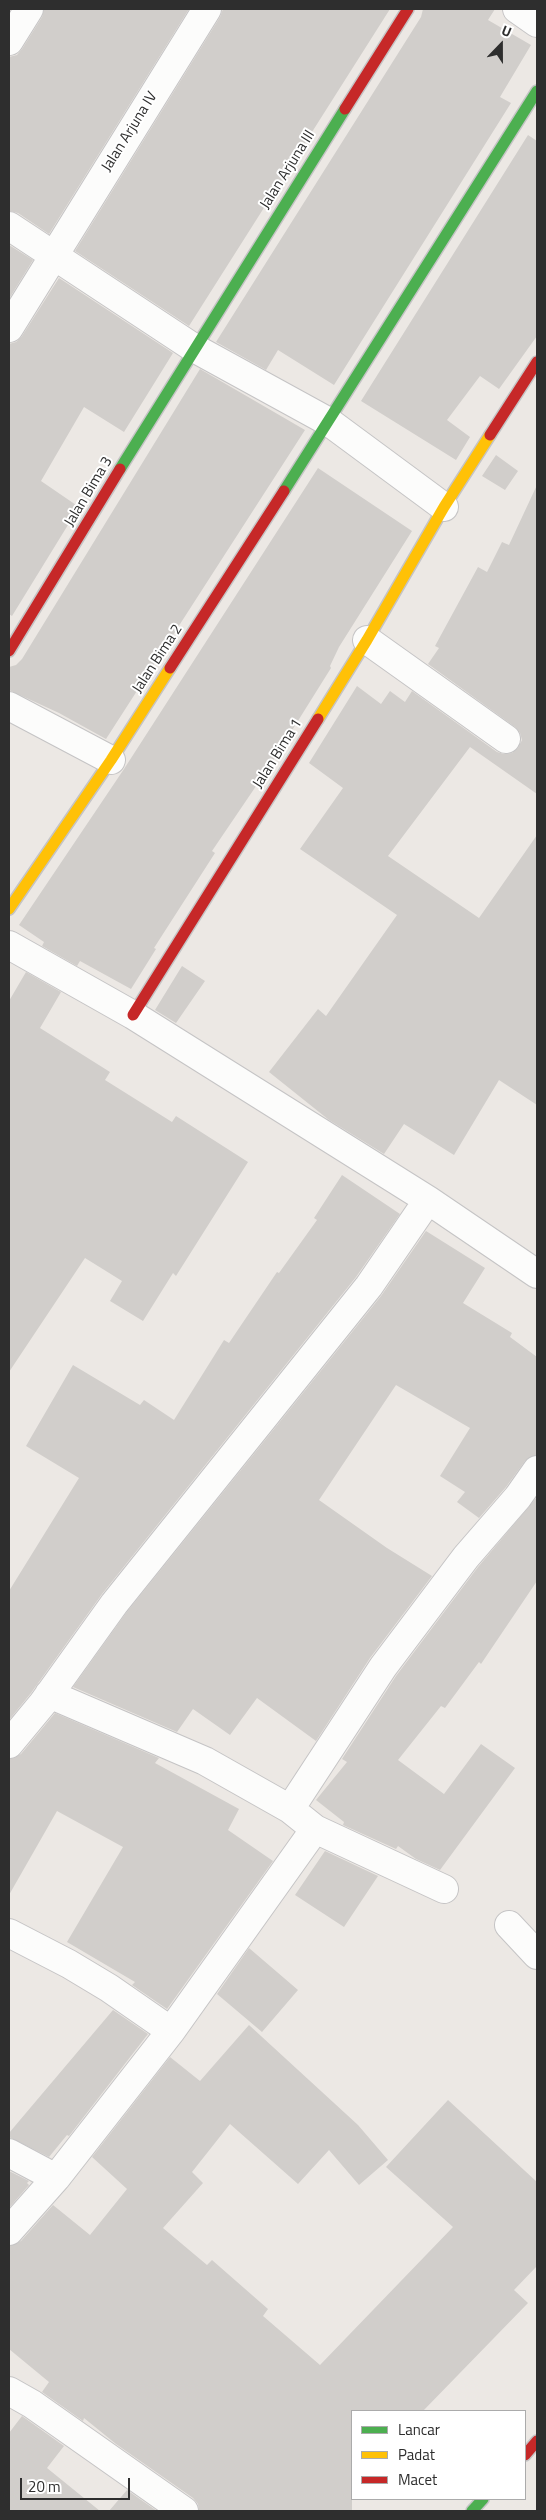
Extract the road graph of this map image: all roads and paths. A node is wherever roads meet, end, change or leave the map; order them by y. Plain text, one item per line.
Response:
1 (29, 9) edge
2 (207, 9) edge
3 (408, 9) edge
4 (517, 9) edge
5 (537, 23) edge
6 (9, 41) edge
7 (537, 91) edge
8 (9, 226) edge
9 (53, 256) junction
10 (9, 328) edge
11 (194, 348) junction
12 (537, 362) edge
13 (329, 422) junction
14 (444, 507) junction
15 (366, 640) junction
16 (9, 651) edge
17 (9, 706) edge
18 (506, 739) dead end
19 (111, 760) junction
20 (9, 909) edge
21 (12, 956) edge
22 (133, 1015) junction
23 (428, 1200) junction
24 (537, 1274) edge
25 (537, 1470) edge
26 (49, 1694) junction
27 (9, 1744) edge
28 (290, 1809) junction
29 (315, 1829) junction
30 (444, 1889) dead end
31 (509, 1926) dead end
32 (9, 1933) edge
33 (537, 1955) edge
34 (171, 2031) junction
35 (9, 2153) edge
36 (56, 2178) junction
37 (9, 2231) edge
38 (9, 2391) edge
39 (537, 2441) edge
40 (526, 2454) edge
41 (482, 2500) edge
42 (184, 2511) edge
43 (472, 2511) edge

1 - 6 street
2 - 9 street, Jalan Arjuna IV
3 - 11 street, Jalan Arjuna III
4 - 5 street
7 - 13 street, Jalan Bima 2
8 - 9 street
9 - 10 street, Jalan Arjuna IV
9 - 11 street
11 - 13 street
11 - 16 street, Jalan Bima 3
12 - 14 street, Jalan Bima 1
13 - 14 street
13 - 19 street, Jalan Bima 2
14 - 15 street, Jalan Bima 1
15 - 18 street
15 - 22 street, Jalan Bima 1
17 - 19 street
19 - 20 street, Jalan Bima 2
21 - 22 street
22 - 23 street
23 - 24 street
23 - 26 street
25 - 28 street
26 - 27 street
26 - 28 street
28 - 29 street
29 - 30 street
29 - 34 street
31 - 33 street
32 - 34 street
34 - 36 street
35 - 36 street
36 - 37 street
38 - 42 street
39 - 40 street
41 - 43 street

